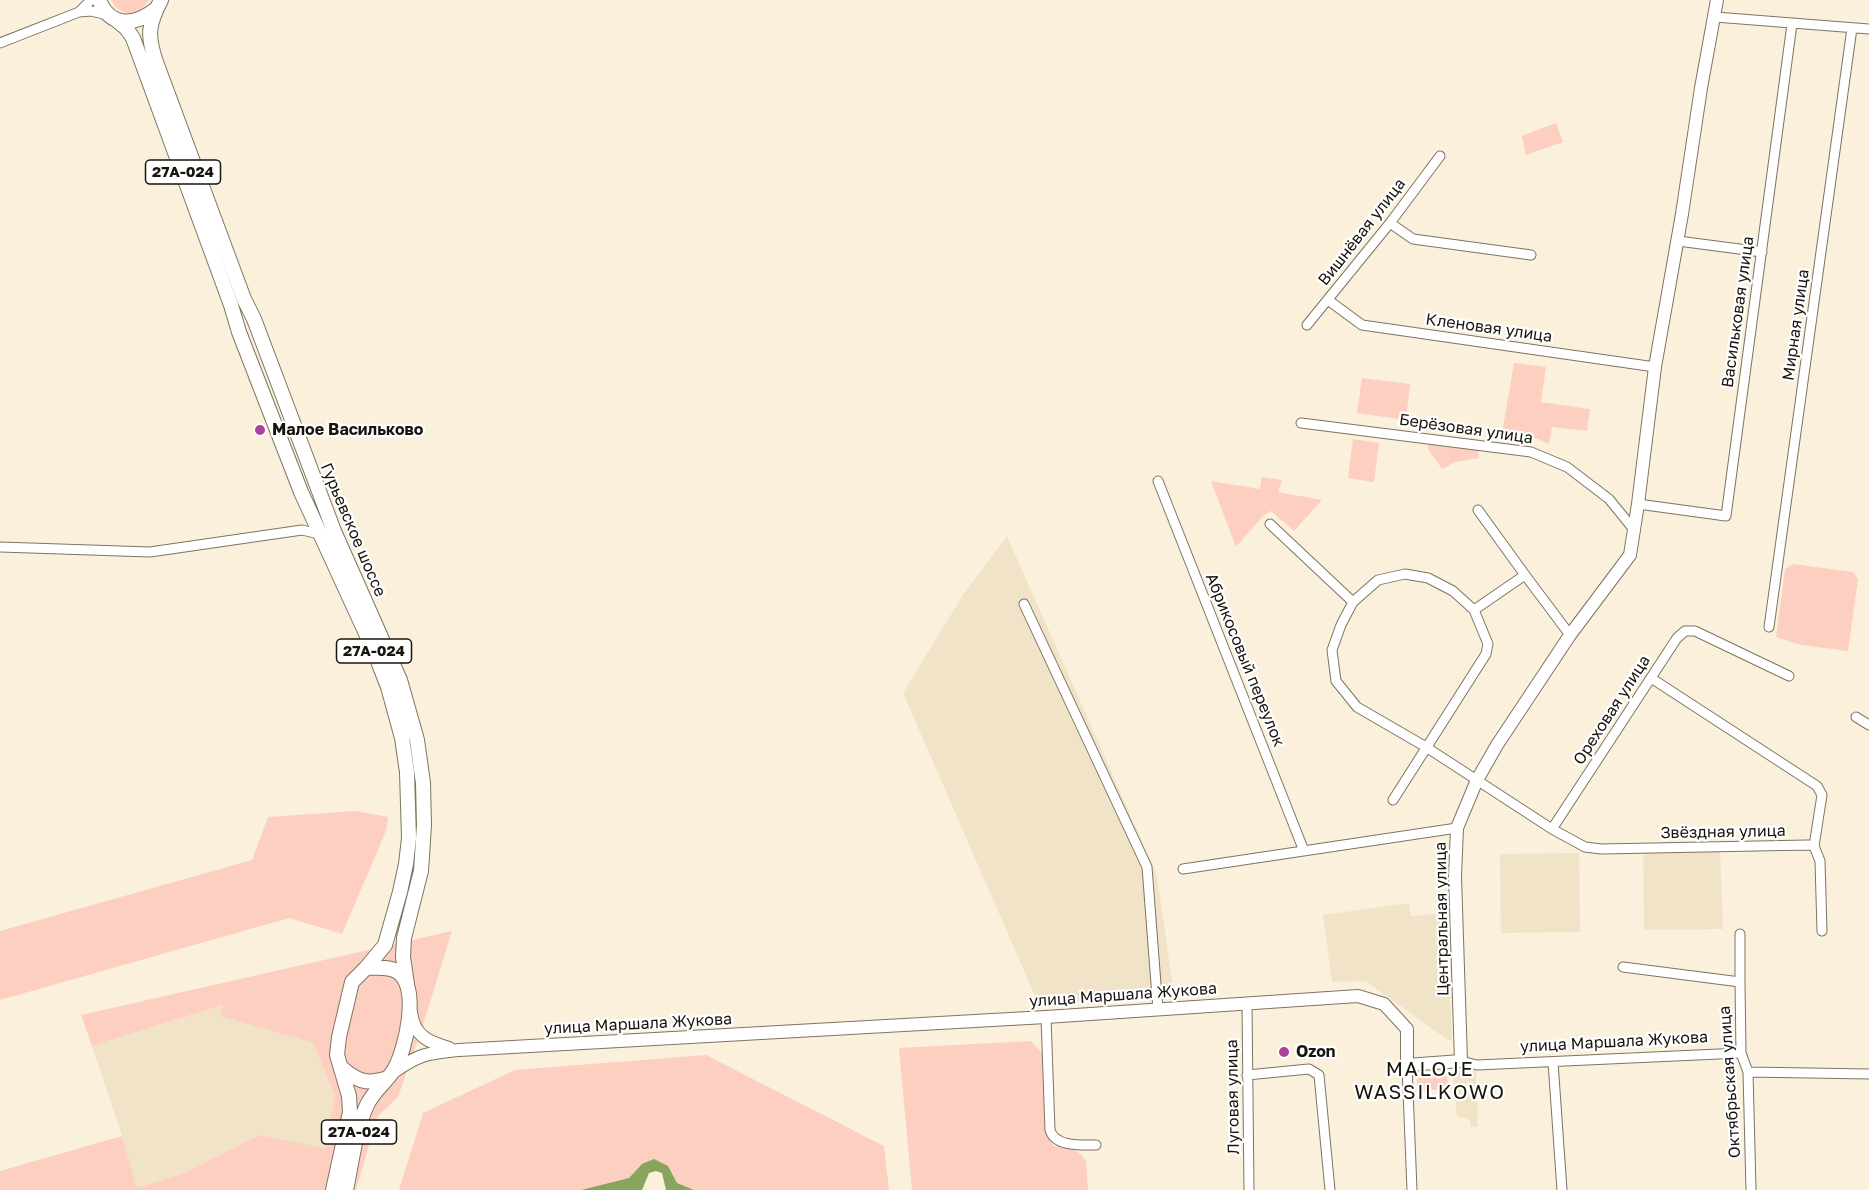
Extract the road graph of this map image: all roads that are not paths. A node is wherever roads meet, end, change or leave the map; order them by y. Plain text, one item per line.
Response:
1 (91, 0) edge
2 (99, 0) edge
3 (1717, 0) edge
4 (158, 5) edge
5 (80, 12) junction
6 (112, 17) junction
7 (1715, 17) junction
8 (1792, 24) junction
9 (1852, 28) junction
10 (1869, 29) edge
11 (0, 43) edge
12 (1440, 156) dead end
13 (1390, 223) junction
14 (1678, 241) junction
15 (1761, 252) junction
16 (1531, 255) dead end
17 (1328, 300) junction
18 (1307, 325) dead end
19 (1655, 367) junction
20 (1301, 423) dead end
21 (285, 452) junction
22 (1158, 481) dead end
23 (1638, 504) junction
24 (1478, 510) dead end
25 (1270, 524) dead end
26 (303, 530) junction
27 (1635, 531) junction
28 (321, 537) junction
29 (0, 547) edge
30 (1525, 575) junction
31 (1353, 602) junction
32 (1024, 604) dead end
33 (1474, 610) junction
34 (1769, 627) dead end
35 (1570, 634) junction
36 (1789, 676) dead end
37 (1651, 678) junction
38 (1856, 717) dead end
39 (1869, 725) edge
40 (1426, 747) junction
41 (1477, 780) junction
42 (1393, 800) dead end
43 (1457, 828) junction
44 (1552, 829) junction
45 (1814, 846) junction
46 (1304, 851) junction
47 (1183, 868) dead end
48 (1822, 931) dead end
49 (1740, 933) dead end
50 (1623, 967) dead end
51 (366, 968) junction
52 (1740, 982) junction
53 (407, 984) junction
54 (1247, 1004) junction
55 (411, 1006) junction
56 (1158, 1010) junction
57 (1046, 1017) junction
58 (459, 1050) junction
59 (1742, 1053) junction
60 (1461, 1061) junction
61 (1553, 1062) junction
62 (1407, 1065) junction
63 (342, 1068) junction
64 (1748, 1072) junction
65 (1869, 1074) edge
66 (1247, 1075) junction
67 (389, 1076) junction
68 (1096, 1146) dead end
69 (333, 1190) edge
70 (346, 1190) edge
71 (1249, 1190) edge
72 (1330, 1190) edge
73 (1412, 1190) edge
74 (1562, 1190) edge
75 (1751, 1190) edge

1 - 5 street
2 - 6 main road, Гурьевское шоссе
3 - 7 street, Центральная улица
4 - 6 main road
4 - 53 main road, Гурьевское шоссе / 27А-024
5 - 6 street
5 - 11 street
6 - 21 main road, Гурьевское шоссе / 27А-024
7 - 8 street
7 - 14 street, Центральная улица
8 - 9 street
8 - 15 street, Васильковая улица
9 - 10 street
9 - 34 street, Мирная улица
12 - 13 street, Вишнёвая улица
13 - 16 street
13 - 17 street, Вишнёвая улица
14 - 15 street
14 - 19 street, Центральная улица
15 - 23 street, Васильковая улица
17 - 18 street, Вишнёвая улица
17 - 19 street, Кленовая улица
19 - 23 street, Центральная улица
20 - 27 street, Берёзовая улица
21 - 26 street
21 - 28 main road, Гурьевское шоссе / 27А-024
22 - 46 street, Абрикосовый переулок
23 - 27 street, Центральная улица
24 - 30 street
25 - 31 street
26 - 28 street
26 - 29 street
27 - 35 street, Центральная улица
28 - 51 main road, Гурьевское шоссе / 27А-024
30 - 33 street
30 - 35 street
31 - 33 street
31 - 40 street
32 - 56 street
33 - 40 street
35 - 41 street, Центральная улица
36 - 37 street, Ореховая улица
37 - 44 street, Ореховая улица
37 - 45 street
38 - 39 street
40 - 41 street
40 - 42 street
41 - 43 street, Центральная улица
41 - 44 street
43 - 46 street
43 - 60 street, Центральная улица
44 - 45 street, Звёздная улица
45 - 48 street
46 - 47 street
49 - 52 street
50 - 52 street, Октябрьская улица
51 - 53 main road
51 - 63 main road, 27А-024
52 - 59 street, Октябрьская улица
53 - 55 main road, 27А-024
54 - 56 street, улица Маршала Жукова
54 - 62 street, улица Маршала Жукова
54 - 66 street, Луговая улица
55 - 58 street, улица Маршала Жукова
55 - 67 main road, 27А-024
56 - 57 street, улица Маршала Жукова
57 - 58 street, улица Маршала Жукова
57 - 68 street
58 - 67 street, улица Маршала Жукова
59 - 61 street, улица Маршала Жукова
59 - 64 street, Октябрьская улица
60 - 61 street, улица Маршала Жукова
60 - 62 street, улица Маршала Жукова
61 - 74 street
62 - 73 street
63 - 67 main road
63 - 69 main road, 27А-024
64 - 65 street
64 - 75 street, Октябрьская улица
66 - 71 street, Луговая улица
66 - 72 street
67 - 70 main road, 27А-024

